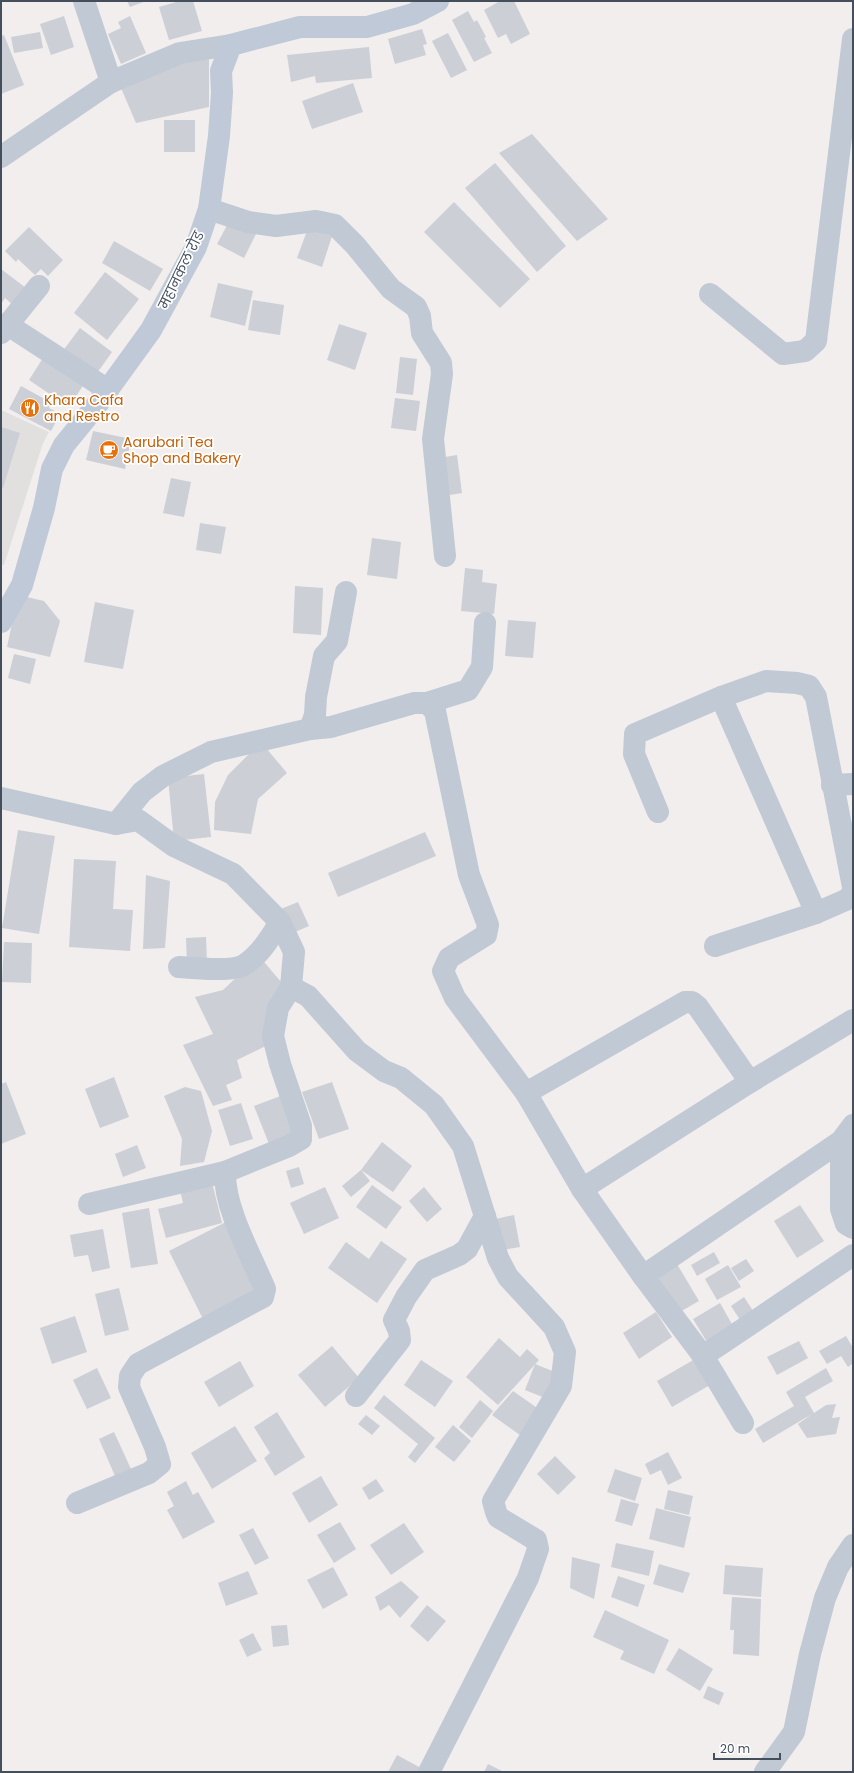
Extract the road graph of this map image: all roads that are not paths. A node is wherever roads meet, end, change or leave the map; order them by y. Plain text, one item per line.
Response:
1 (84, 1) edge
2 (438, 1) edge
3 (853, 39) edge
4 (231, 45) junction
5 (111, 82) junction
6 (1, 157) edge
7 (209, 209) junction
8 (38, 286) dead end
9 (710, 294) dead end
10 (5, 329) edge
11 (108, 390) junction
12 (445, 556) dead end
13 (346, 592) dead end
14 (1, 622) edge
15 (485, 623) dead end
16 (721, 698) junction
17 (427, 703) junction
18 (310, 729) junction
19 (843, 784) edge
20 (1, 798) edge
21 (658, 812) dead end
22 (116, 824) junction
23 (853, 887) edge
24 (853, 892) edge
25 (816, 912) junction
26 (280, 922) junction
27 (715, 946) dead end
28 (178, 967) dead end
29 (291, 987) junction
30 (853, 1020) edge
31 (750, 1082) junction
32 (526, 1093) junction
33 (847, 1133) edge
34 (224, 1172) junction
35 (582, 1190) junction
36 (88, 1204) dead end
37 (485, 1216) junction
38 (853, 1228) edge
39 (853, 1255) edge
40 (642, 1276) junction
41 (703, 1356) junction
42 (356, 1396) dead end
43 (743, 1423) dead end
44 (77, 1503) dead end
45 (853, 1545) edge
46 (429, 1772) edge
47 (764, 1772) edge

1 - 5 street
2 - 4 main road
3 - 9 street
4 - 5 street
4 - 7 main road, महानकल रोड
5 - 6 street
7 - 11 main road, महानकल रोड
7 - 12 street
8 - 10 street
10 - 11 street
11 - 14 main road, महानकल रोड
13 - 18 street
15 - 17 street
16 - 19 street
16 - 21 street
16 - 25 street
17 - 18 street
17 - 32 street
18 - 22 street
19 - 23 street
20 - 22 street
22 - 26 street
24 - 25 street
25 - 27 street
26 - 28 street
26 - 29 street
29 - 34 street
29 - 37 street
30 - 31 street
31 - 32 street
31 - 35 street
32 - 35 street
33 - 38 street
33 - 40 street
34 - 36 street
34 - 44 street
35 - 40 street
37 - 42 street
37 - 46 street
39 - 41 street
40 - 41 street
41 - 43 street
45 - 47 street

